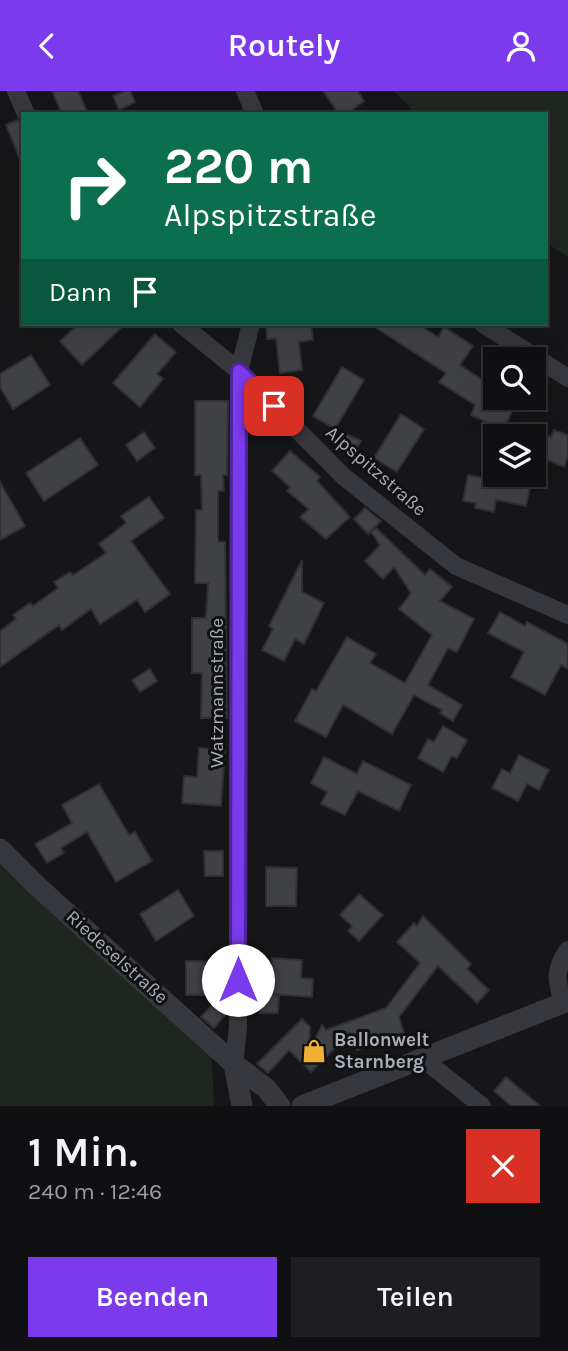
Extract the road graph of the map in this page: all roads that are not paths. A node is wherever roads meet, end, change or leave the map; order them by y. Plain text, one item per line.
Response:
1 (16, 91) edge
2 (245, 91) edge
3 (25, 112) edge
4 (254, 112) edge
5 (183, 326) edge
6 (250, 326) edge
7 (486, 326) edge
8 (239, 371) junction
9 (568, 378) edge
10 (568, 615) edge
11 (0, 849) edge
12 (568, 950) edge
13 (566, 1002) edge
14 (422, 1058) junction
15 (234, 1064) junction
16 (242, 1106) edge
17 (280, 1106) edge
18 (302, 1106) edge
19 (482, 1106) edge

1 - 3 street
2 - 4 street
5 - 8 street, Alpspitzstraße
6 - 8 street, Watzmannstraße
7 - 9 street
8 - 10 street, Alpspitzstraße
8 - 15 street, Watzmannstraße
11 - 15 street, Riedeselstraße
12 - 13 street
13 - 14 street
14 - 18 street
14 - 19 street
15 - 16 street
15 - 17 street, Riedeselstraße

